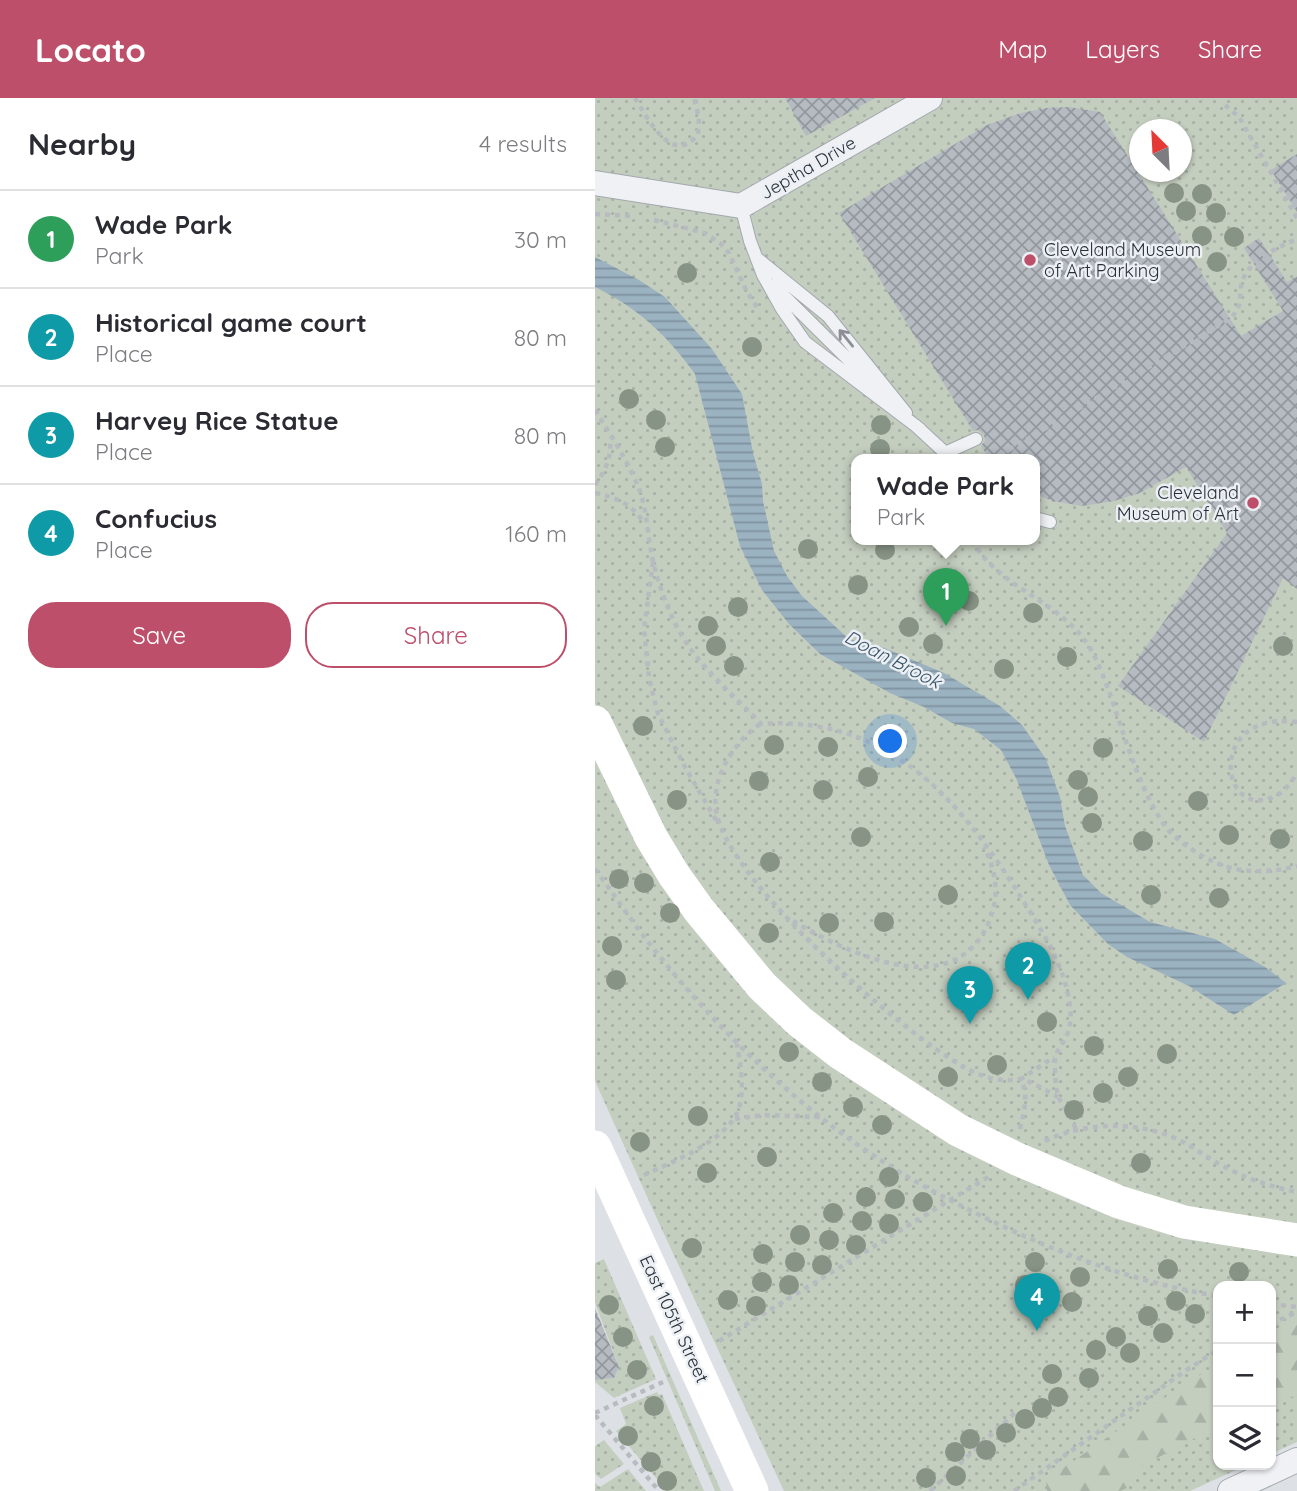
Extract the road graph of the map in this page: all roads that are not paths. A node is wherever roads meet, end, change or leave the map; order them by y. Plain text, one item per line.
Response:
1 (930, 98) edge
2 (595, 183) edge
3 (741, 206) junction
4 (756, 258) junction
5 (920, 429) junction
6 (977, 439) dead end
7 (946, 454) edge
8 (954, 454) edge
9 (1040, 519) edge
10 (1049, 522) dead end
11 (595, 722) edge
12 (595, 1147) edge
13 (1297, 1240) edge
14 (1297, 1460) edge
15 (752, 1491) edge
16 (1230, 1491) edge

1 - 3 street, Jeptha Drive
2 - 3 street, Jeptha Drive
3 - 4 lane
5 -> 4 lane
4 - 5 lane
5 - 7 lane
6 - 8 lane
9 - 10 lane
11 - 13 main road
12 - 15 main road, East 105th Street
14 - 16 street

